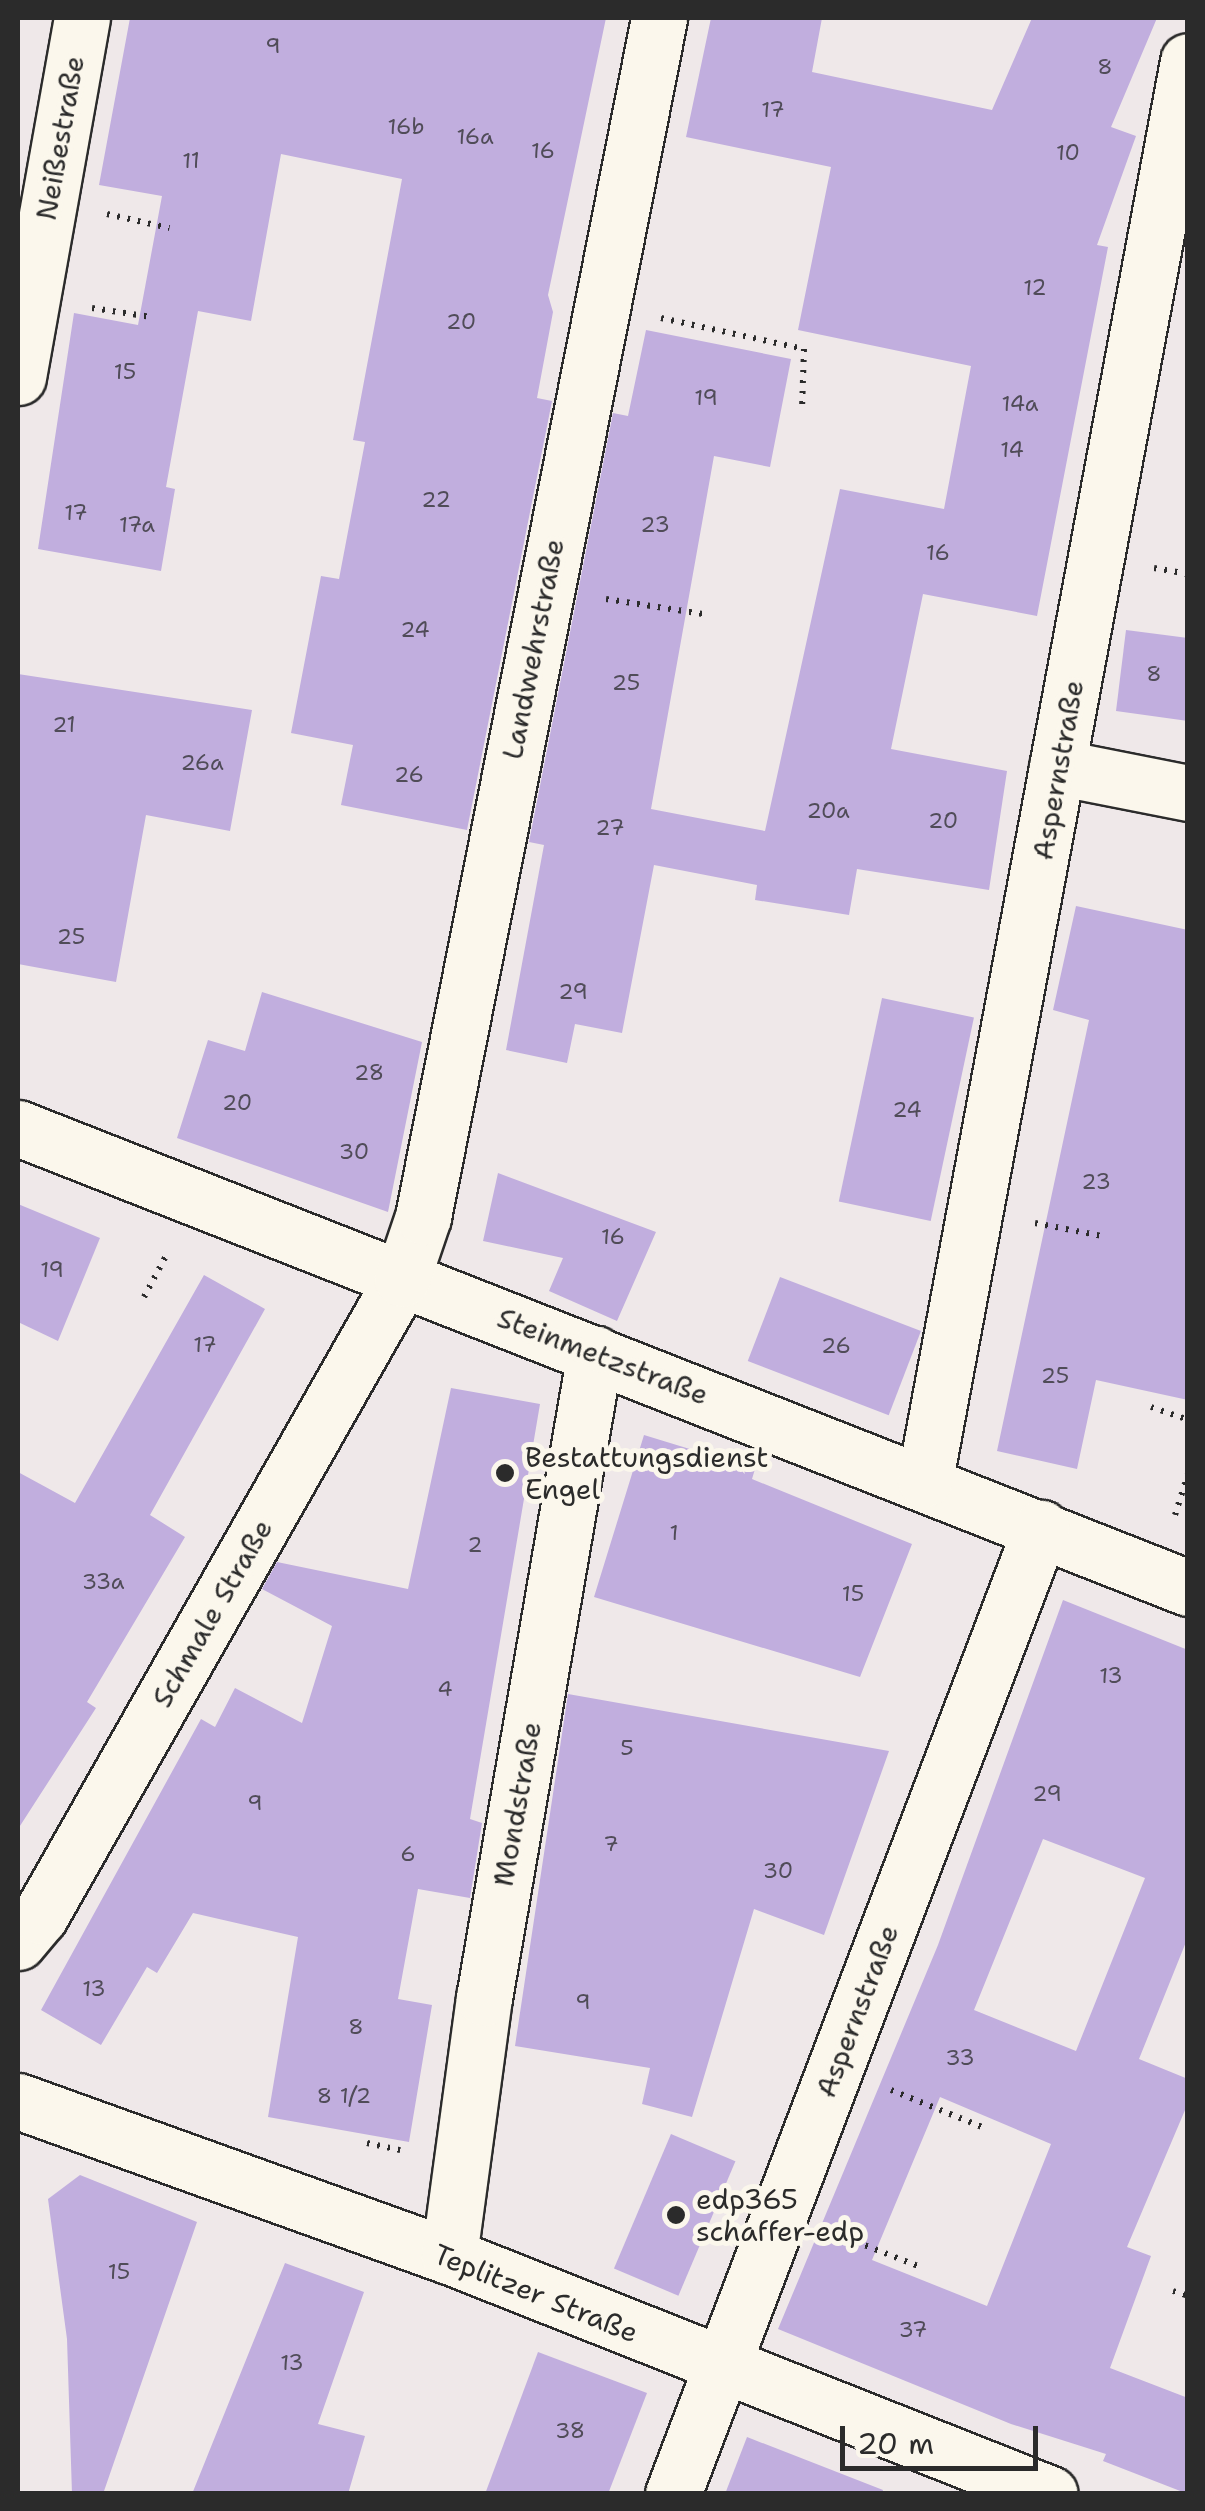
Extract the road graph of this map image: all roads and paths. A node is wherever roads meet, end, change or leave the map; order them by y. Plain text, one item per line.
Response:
1 (82, 18) edge
2 (659, 18) edge
3 (1188, 61) edge
4 (600, 305) junction
5 (18, 377) edge
6 (802, 410) dead end
7 (544, 590) junction
8 (703, 614) dead end
9 (1057, 767) junction
10 (1188, 793) edge
11 (18, 1128) edge
12 (975, 1211) junction
13 (1108, 1237) dead end
14 (402, 1279) junction
15 (595, 1353) junction
16 (1151, 1407) dead end
17 (1188, 1420) edge
18 (925, 1479) junction
19 (1040, 1528) junction
20 (1188, 1588) edge
21 (18, 1942) edge
22 (836, 2068) junction
23 (18, 2102) edge
24 (987, 2129) dead end
25 (780, 2213) junction
26 (449, 2256) junction
27 (918, 2266) dead end
28 (1173, 2291) dead end
29 (1188, 2296) edge
30 (721, 2368) junction
31 (673, 2494) edge
32 (1050, 2494) edge

1 - 5 street, Neißestraße
2 - 4 street, Landwehrstraße
3 - 9 street, Aspernstraße
4 - 6 path
4 - 7 street, Landwehrstraße
7 - 8 path
7 - 14 street, Landwehrstraße
9 - 10 street
9 - 12 street, Aspernstraße
11 - 14 street, Steinmetzstraße
12 - 13 path
12 - 18 street, Aspernstraße
14 - 15 street, Steinmetzstraße
14 - 21 street, Schmale Straße
15 - 18 street, Steinmetzstraße
15 - 26 street, Mondstraße
16 - 17 path
18 - 19 street, Steinmetzstraße
19 - 20 street, Steinmetzstraße
19 - 22 street, Aspernstraße
22 - 24 path
22 - 25 street, Aspernstraße
23 - 26 street, Teplitzer Straße
25 - 27 path
25 - 30 street, Aspernstraße
26 - 30 street, Teplitzer Straße
28 - 29 path
30 - 31 street, Aspernstraße
30 - 32 street, Teplitzer Straße

